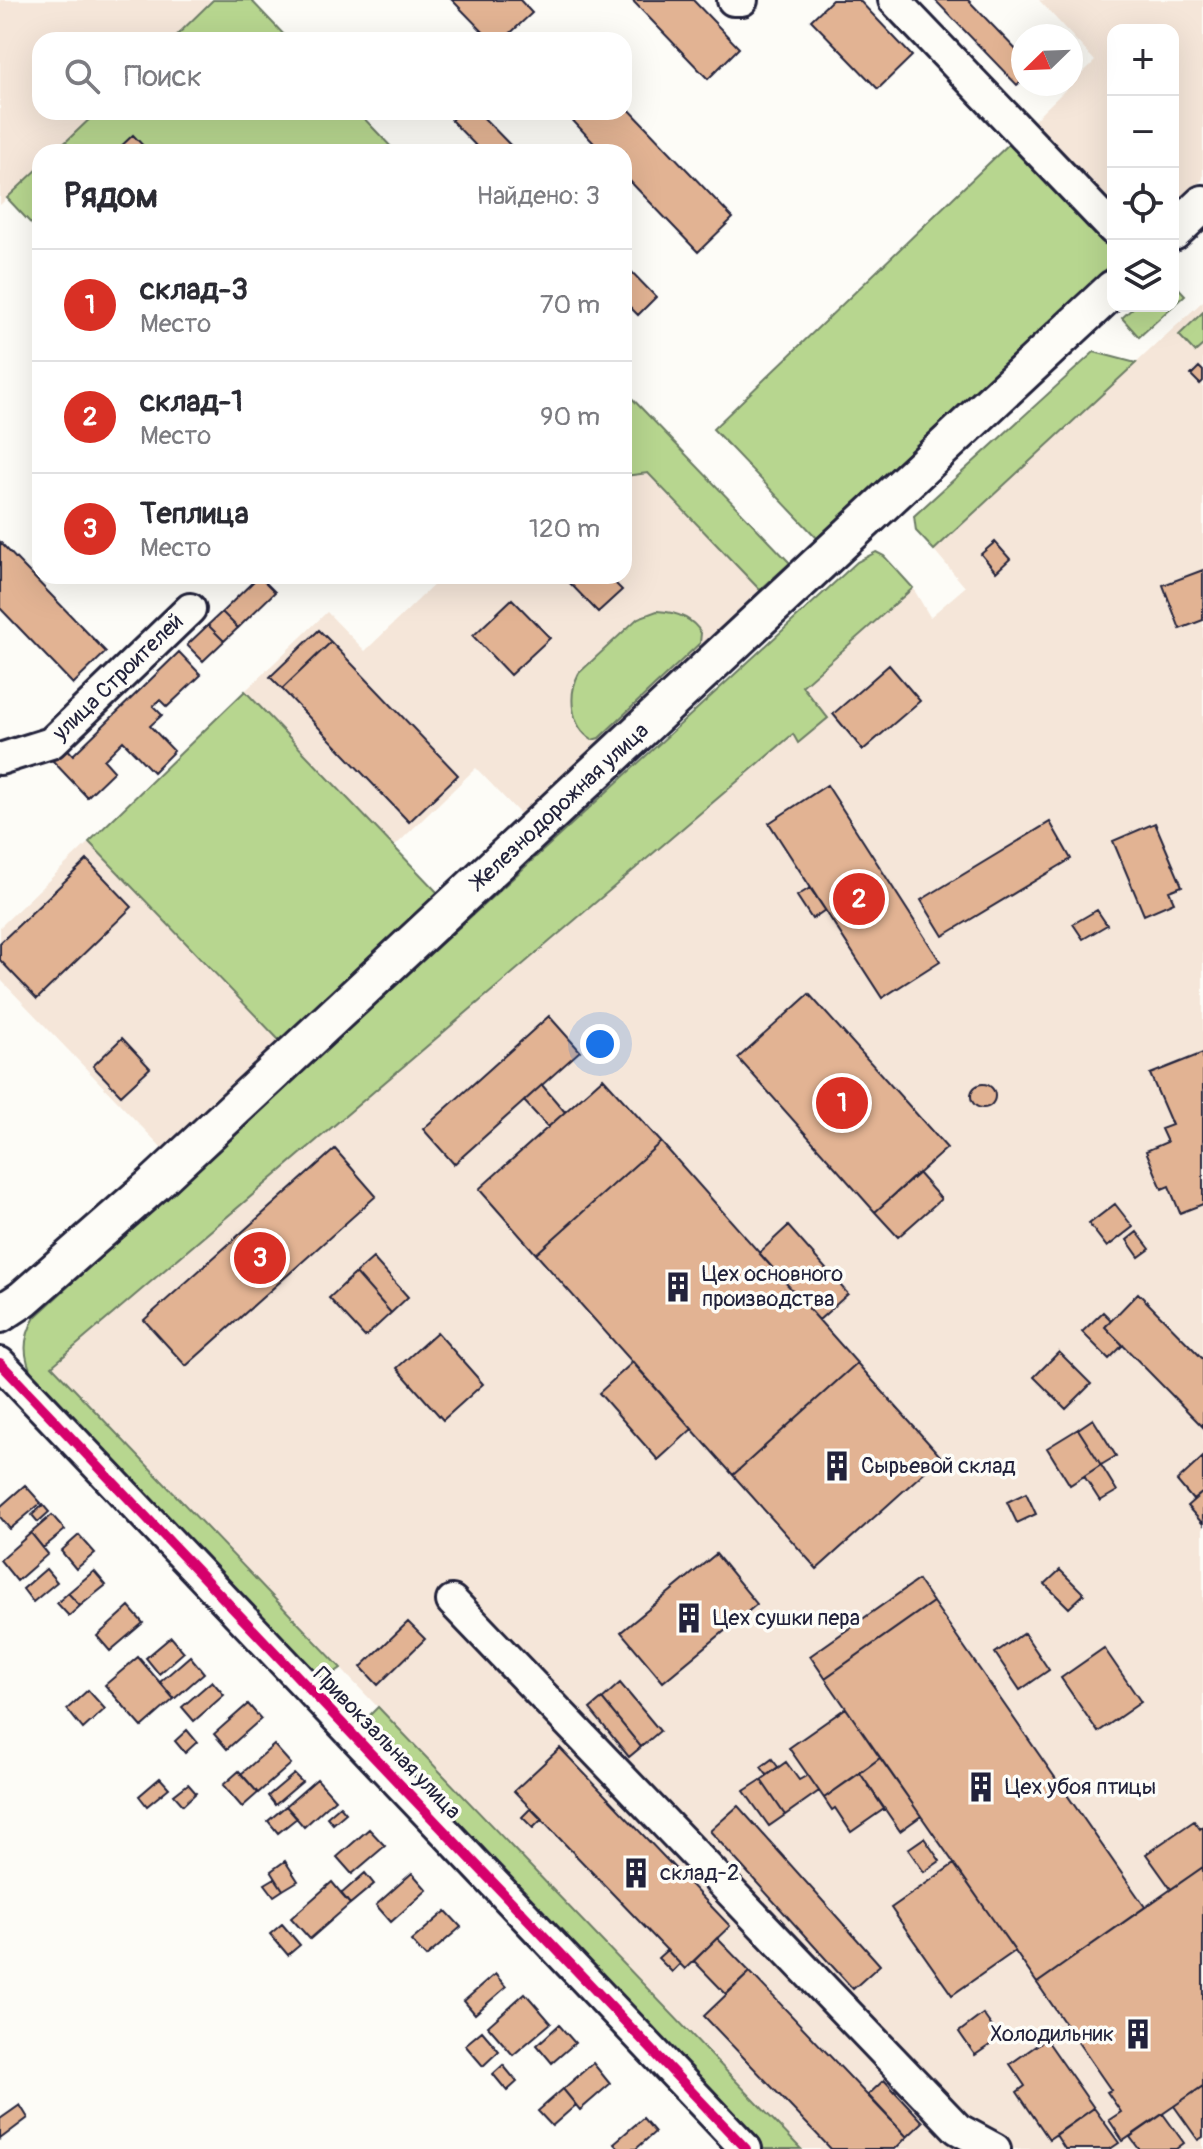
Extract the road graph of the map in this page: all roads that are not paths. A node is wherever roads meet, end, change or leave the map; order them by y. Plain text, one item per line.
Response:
1 (733, 0) edge
2 (742, 0) edge
3 (894, 0) edge
4 (1203, 204) edge
5 (1107, 223) edge
6 (1179, 226) edge
7 (1107, 295) edge
8 (190, 609) dead end
9 (0, 759) edge
10 (0, 1314) edge
11 (0, 1363) edge
12 (452, 1601) dead end
13 (746, 2149) edge
14 (995, 2149) edge

1 - 2 street
3 - 5 street
4 - 6 main road
7 - 10 main road, Железнодорожная улица
8 - 9 street, улица Строителей
11 - 13 street, Привокзальная улица
12 - 14 street

